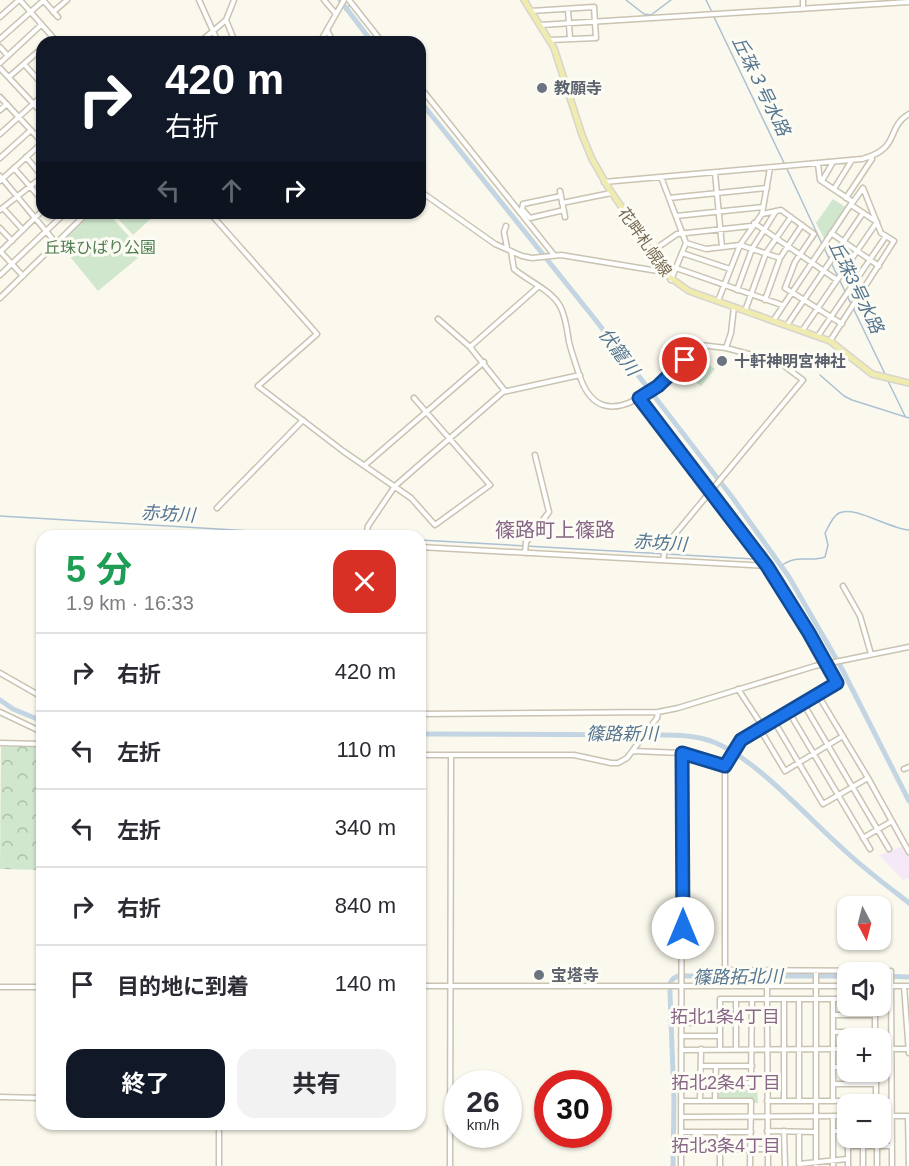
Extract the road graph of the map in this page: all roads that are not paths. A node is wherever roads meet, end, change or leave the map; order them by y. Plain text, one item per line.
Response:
1 (20, 0) edge
2 (44, 0) edge
3 (67, 0) edge
4 (199, 0) edge
5 (234, 0) edge
6 (324, 0) edge
7 (344, 0) edge
8 (349, 0) edge
9 (524, 0) edge
10 (803, 0) edge
11 (909, 2) edge
12 (568, 9) junction
13 (803, 9) junction
14 (531, 11) junction
15 (30, 12) junction
16 (53, 12) junction
17 (337, 13) junction
18 (0, 17) edge
19 (58, 17) dead end
20 (226, 20) junction
21 (595, 23) junction
22 (569, 24) junction
23 (41, 25) junction
24 (541, 25) junction
25 (327, 30) junction
26 (212, 32) junction
27 (51, 36) edge
28 (207, 36) edge
29 (214, 36) edge
30 (233, 36) edge
31 (324, 36) edge
32 (330, 36) edge
33 (377, 36) edge
34 (0, 39) edge
35 (570, 39) junction
36 (550, 40) junction
37 (0, 47) edge
38 (36, 55) edge
39 (8, 56) junction
40 (0, 63) edge
41 (24, 64) junction
42 (0, 68) edge
43 (9, 77) junction
44 (36, 77) edge
45 (426, 95) edge
46 (0, 97) edge
47 (36, 101) edge
48 (7, 104) junction
49 (33, 104) junction
50 (36, 107) edge
51 (0, 110) edge
52 (909, 114) edge
53 (19, 117) junction
54 (31, 130) junction
55 (0, 134) edge
56 (36, 136) edge
57 (36, 148) edge
58 (26, 157) junction
59 (871, 157) junction
60 (0, 158) edge
61 (852, 160) junction
62 (833, 162) junction
63 (818, 164) junction
64 (14, 168) junction
65 (770, 168) junction
66 (36, 170) edge
67 (715, 173) junction
68 (661, 177) junction
69 (1, 179) edge
70 (822, 181) junction
71 (36, 182) edge
72 (604, 182) junction
73 (30, 186) junction
74 (767, 188) junction
75 (834, 189) junction
76 (36, 193) edge
77 (611, 193) junction
78 (717, 193) junction
79 (426, 195) edge
80 (17, 197) junction
81 (669, 198) junction
82 (846, 198) junction
83 (0, 202) edge
84 (852, 203) junction
85 (562, 204) junction
86 (763, 207) junction
87 (2, 208) edge
88 (564, 210) junction
89 (719, 211) junction
90 (777, 211) junction
91 (863, 213) junction
92 (762, 214) junction
93 (676, 216) junction
94 (565, 217) dead end
95 (791, 217) junction
96 (35, 218) junction
97 (59, 219) edge
98 (81, 219) edge
99 (215, 219) edge
100 (877, 222) junction
101 (753, 225) junction
102 (802, 225) junction
103 (506, 226) dead end
104 (0, 228) edge
105 (23, 230) junction
106 (721, 230) junction
107 (764, 230) junction
108 (46, 231) junction
109 (682, 233) junction
110 (831, 233) junction
111 (886, 236) junction
112 (776, 238) junction
113 (12, 241) junction
114 (844, 242) junction
115 (56, 243) junction
116 (686, 243) junction
117 (740, 245) junction
118 (788, 246) junction
119 (723, 247) junction
120 (752, 249) junction
121 (509, 250) junction
122 (857, 251) junction
123 (0, 252) edge
124 (650, 252) junction
125 (682, 253) junction
126 (766, 254) junction
127 (800, 254) junction
128 (553, 255) junction
129 (780, 258) junction
130 (870, 259) junction
131 (812, 262) junction
132 (11, 264) junction
133 (879, 266) junction
134 (676, 268) junction
135 (730, 269) junction
136 (824, 271) junction
137 (664, 272) junction
138 (0, 275) edge
139 (22, 276) junction
140 (838, 278) junction
141 (671, 280) junction
142 (724, 286) junction
143 (538, 287) junction
144 (737, 290) junction
145 (792, 291) junction
146 (751, 295) junction
147 (0, 298) edge
148 (804, 299) junction
149 (765, 300) junction
150 (718, 301) junction
151 (782, 305) junction
152 (734, 307) junction
153 (818, 308) junction
154 (745, 311) junction
155 (830, 317) junction
156 (438, 319) dead end
157 (773, 321) junction
158 (842, 324) junction
159 (787, 326) junction
160 (802, 331) junction
161 (818, 336) junction
162 (830, 341) junction
163 (470, 347) junction
164 (726, 348) junction
165 (484, 362) junction
166 (580, 375) junction
167 (909, 383) edge
168 (505, 391) junction
169 (641, 397) junction
170 (414, 398) dead end
171 (426, 411) junction
172 (303, 420) junction
173 (450, 439) junction
174 (535, 455) dead end
175 (364, 465) junction
176 (395, 486) junction
177 (712, 490) junction
178 (217, 508) dead end
179 (367, 530) edge
180 (426, 547) edge
181 (526, 551) junction
182 (663, 556) junction
183 (767, 566) junction
184 (843, 586) dead end
185 (909, 647) edge
186 (871, 654) junction
187 (827, 663) junction
188 (0, 673) edge
189 (738, 689) junction
190 (36, 694) edge
191 (818, 695) junction
192 (803, 703) junction
193 (0, 712) edge
194 (658, 712) junction
195 (789, 712) junction
196 (426, 714) edge
197 (774, 721) junction
198 (762, 728) junction
199 (36, 729) edge
200 (843, 736) junction
201 (0, 743) edge
202 (36, 744) edge
203 (828, 745) junction
204 (633, 750) junction
205 (682, 753) junction
206 (814, 754) junction
207 (426, 755) edge
208 (451, 755) junction
209 (799, 763) junction
210 (726, 764) junction
211 (868, 778) junction
212 (853, 787) junction
213 (839, 795) junction
214 (892, 821) junction
215 (878, 829) junction
216 (863, 838) junction
217 (909, 839) edge
218 (903, 841) junction
219 (870, 849) dead end
220 (889, 849) dead end
221 (909, 852) edge
222 (725, 971) junction
223 (816, 971) junction
224 (837, 971) edge
225 (725, 983) junction
226 (891, 983) edge
227 (426, 986) edge
228 (450, 986) junction
229 (683, 986) junction
230 (767, 986) junction
231 (815, 986) junction
232 (837, 986) edge
233 (907, 986) edge
234 (0, 987) edge
235 (36, 987) edge
236 (907, 998) edge
237 (736, 999) junction
238 (752, 999) junction
239 (767, 999) junction
240 (784, 999) junction
241 (799, 999) junction
242 (815, 999) junction
243 (833, 999) junction
244 (837, 999) edge
245 (833, 1015) junction
246 (837, 1015) edge
247 (908, 1015) edge
248 (720, 1022) junction
249 (681, 1023) junction
250 (833, 1032) junction
251 (837, 1032) edge
252 (908, 1032) edge
253 (681, 1036) junction
254 (720, 1036) junction
255 (701, 1049) junction
256 (720, 1049) junction
257 (736, 1049) junction
258 (752, 1049) junction
259 (767, 1049) junction
260 (784, 1049) junction
261 (798, 1049) junction
262 (815, 1049) junction
263 (833, 1049) junction
264 (837, 1049) edge
265 (891, 1049) edge
266 (909, 1049) edge
267 (681, 1050) junction
268 (909, 1053) edge
269 (701, 1066) junction
270 (716, 1066) junction
271 (752, 1066) junction
272 (833, 1067) junction
273 (837, 1067) edge
274 (715, 1083) junction
275 (833, 1084) junction
276 (876, 1084) joint
277 (876, 1094) edge
278 (0, 1097) edge
279 (36, 1098) edge
280 (681, 1101) junction
281 (700, 1101) junction
282 (715, 1101) junction
283 (767, 1101) junction
284 (784, 1101) junction
285 (799, 1101) junction
286 (815, 1101) junction
287 (833, 1101) junction
288 (837, 1101) edge
289 (751, 1116) junction
290 (767, 1116) junction
291 (815, 1116) junction
292 (833, 1116) junction
293 (837, 1116) edge
294 (891, 1116) edge
295 (908, 1116) edge
296 (681, 1117) junction
297 (219, 1130) edge
298 (767, 1131) junction
299 (784, 1131) junction
300 (833, 1131) junction
301 (837, 1131) edge
302 (681, 1132) junction
303 (720, 1132) junction
304 (751, 1132) junction
305 (799, 1132) junction
306 (815, 1132) junction
307 (891, 1146) edge
308 (847, 1148) edge
309 (863, 1148) edge
310 (877, 1148) edge
311 (768, 1149) junction
312 (681, 1150) junction
313 (720, 1150) junction
314 (750, 1150) junction
315 (847, 1159) junction
316 (833, 1163) edge
317 (816, 1164) edge
318 (219, 1166) edge
319 (450, 1166) edge
320 (681, 1166) edge
321 (720, 1166) edge
322 (750, 1166) edge
323 (768, 1166) edge
324 (785, 1166) edge
325 (848, 1166) edge
326 (863, 1166) edge
327 (877, 1166) edge
328 (892, 1166) edge
329 (909, 1166) edge

1 - 15 street
1 - 18 street
2 - 15 street
2 - 16 street
3 - 16 street
4 - 26 street
5 - 20 street
6 - 17 street
7 - 17 street
8 - 33 street
9 - 14 main road, 花畔札幌線
10 - 13 street
11 - 13 street
12 - 14 street
12 - 21 street
12 - 22 street
13 - 21 street
14 - 24 main road, 花畔札幌線
15 - 23 street
15 - 34 street
16 - 19 street
17 - 25 street
20 - 26 street
20 - 30 street
21 - 22 street
21 - 35 street
22 - 24 street
22 - 35 street
23 - 27 street
23 - 39 street
24 - 36 main road, 花畔札幌線
25 - 31 street
25 - 32 street
26 - 28 street
26 - 29 street
35 - 36 street
36 - 72 main road, 花畔札幌線
37 - 39 street
38 - 41 street
39 - 40 street
41 - 43 street
41 - 44 street
42 - 43 street
43 - 49 street
45 - 128 street
46 - 48 street
47 - 49 street
48 - 51 street
48 - 53 street
49 - 50 street
49 - 53 street
52 - 59 street
53 - 54 street
53 - 55 street
54 - 56 street
54 - 60 street
57 - 58 street
58 - 64 street
58 - 66 street
59 - 61 street
59 - 82 street
61 - 62 street
61 - 75 street
62 - 63 street
62 - 70 street
63 - 65 street
63 - 70 street
64 - 69 street
64 - 73 street
65 - 67 street
65 - 74 street
67 - 68 street
67 - 78 street
68 - 72 street
68 - 81 street
69 - 80 street
70 - 75 street
71 - 73 street
72 - 77 main road, 花畔札幌線
73 - 76 street
73 - 80 street
74 - 78 street
74 - 86 street
75 - 82 street
77 - 85 street
77 - 124 main road, 花畔札幌線
78 - 81 street
78 - 89 street
79 - 121 street
80 - 87 street
80 - 96 street
81 - 93 street
82 - 84 street
83 - 87 street
84 - 91 street
84 - 100 street
84 - 110 street
85 - 88 street
85 - 88 street
86 - 89 street
86 - 92 street
87 - 105 street
88 - 94 street
89 - 93 street
89 - 106 street
90 - 92 street
90 - 95 street
90 - 107 street
91 - 100 street
91 - 114 street
92 - 101 street
93 - 109 street
95 - 102 street
95 - 112 street
96 - 105 street
96 - 108 street
97 - 108 street
98 - 115 street
99 - 172 street
100 - 111 street
100 - 122 street
101 - 106 street
101 - 107 street
101 - 117 street
102 - 118 street
102 - 127 street
103 - 121 street
104 - 113 street
105 - 113 street
106 - 109 street
106 - 119 street
107 - 112 street
107 - 120 street
108 - 115 street
108 - 132 street
109 - 116 street
109 - 124 street
110 - 114 street
110 - 131 street
111 - 130 street
111 - 133 street
112 - 118 street
112 - 126 street
113 - 123 street
114 - 122 street
114 - 136 street
115 - 139 street
116 - 119 street
116 - 125 street
117 - 119 street
117 - 120 street
117 - 135 street
118 - 127 street
118 - 129 street
120 - 126 street
120 - 144 street
121 - 128 street
121 - 143 street
122 - 130 street
122 - 140 street
123 - 132 street
124 - 137 main road, 花畔札幌線
125 - 134 street
125 - 135 street
126 - 129 street
126 - 146 street
127 - 131 street
127 - 145 street
128 - 137 street
129 - 149 street
130 - 133 street
130 - 155 street
131 - 136 street
131 - 145 street
132 - 138 street
132 - 139 street
133 - 158 street
134 - 141 street
134 - 142 street
135 - 142 street
136 - 140 street
136 - 148 street
137 - 141 main road, 花畔札幌線
139 - 147 street
140 - 153 street
141 - 150 main road, 花畔札幌線
142 - 144 street
142 - 150 street
143 - 163 street
143 - 166 street
144 - 146 street
145 - 148 street
145 - 151 street
146 - 149 street
146 - 154 street
148 - 153 street
148 - 159 street
149 - 151 street
150 - 152 main road, 花畔札幌線
151 - 157 street
152 - 154 main road, 花畔札幌線
152 - 164 street
153 - 155 street
153 - 160 street
154 - 157 main road, 花畔札幌線
155 - 158 street
155 - 161 street
156 - 163 street
157 - 159 main road, 花畔札幌線
158 - 162 street
159 - 160 main road, 花畔札幌線
160 - 161 main road, 花畔札幌線
161 - 162 main road, 花畔札幌線
162 - 167 main road, 花畔札幌線
163 - 165 street
164 - 169 street
164 - 177 street
165 - 168 street
165 - 171 street
166 - 168 street
166 - 169 street
168 - 173 street
169 - 177 street
170 - 171 street
171 - 173 street
171 - 175 street
172 - 175 street
172 - 178 street
173 - 176 street
173 - 176 street
174 - 181 street
175 - 176 street
176 - 179 street
177 - 182 street
177 - 183 street
180 - 181 street
181 - 182 street
182 - 183 street
183 - 187 street
184 - 186 street
185 - 186 street
186 - 187 street
187 - 189 street
187 - 191 street
188 - 190 street
189 - 194 street
189 - 198 street
191 - 192 street
191 - 200 street
192 - 195 street
192 - 203 street
193 - 199 street
194 - 196 street
194 - 204 street
195 - 197 street
195 - 206 street
197 - 198 street
197 - 209 street
198 - 209 street
198 - 210 street
200 - 203 street
200 - 211 street
201 - 202 street
203 - 206 street
203 - 212 street
204 - 205 street
204 - 208 street
205 - 210 street
205 - 229 street
206 - 209 street
206 - 213 street
207 - 208 street
208 - 228 street
209 - 213 street
210 - 222 street
211 - 212 street
211 - 214 street
212 - 213 street
212 - 215 street
213 - 216 street
214 - 215 street
214 - 218 street
215 - 216 street
215 - 220 street
216 - 219 street
217 - 218 street
218 - 221 street
222 - 223 street
222 - 225 street
223 - 224 street
223 - 231 street
225 - 229 street
225 - 230 street
226 - 233 street
227 - 228 street
228 - 229 street
228 - 319 street
229 - 249 street
230 - 231 street
230 - 239 street
231 - 232 street
231 - 242 street
233 - 236 street
234 - 235 street
236 - 247 street
237 - 238 street
237 - 248 street
237 - 257 street
238 - 239 street
238 - 258 street
239 - 240 street
239 - 259 street
240 - 241 street
240 - 260 street
241 - 242 street
241 - 261 street
242 - 243 street
242 - 262 street
243 - 244 street
243 - 245 street
245 - 246 street
245 - 250 street
247 - 252 street
248 - 249 street
248 - 254 street
249 - 253 street
250 - 251 street
250 - 263 street
252 - 266 street
253 - 254 street
253 - 267 street
254 - 256 street
255 - 256 street
255 - 267 street
255 - 269 street
256 - 257 street
257 - 258 street
258 - 259 street
258 - 271 street
259 - 260 street
259 - 283 street
260 - 261 street
260 - 284 street
261 - 262 street
261 - 285 street
262 - 263 street
262 - 286 street
263 - 264 street
263 - 272 street
265 - 266 street
266 - 268 street
267 - 280 street
269 - 270 street
269 - 281 street
270 - 271 street
270 - 274 street
271 - 274 street
272 - 273 street
272 - 275 street
274 - 282 street
275 - 276 street
275 - 287 street
276 - 277 street
278 - 279 street
280 - 281 street
280 - 296 street
281 - 282 street
282 - 289 street
283 - 284 street
283 - 290 street
284 - 285 street
285 - 286 street
286 - 287 street
286 - 291 street
287 - 288 street
289 - 290 street
289 - 296 street
289 - 304 street
290 - 291 street
290 - 298 street
291 - 292 street
291 - 306 street
292 - 293 street
292 - 300 street
294 - 295 street
295 - 329 street
296 - 302 street
297 - 318 street
298 - 299 street
298 - 311 street
299 - 305 street
299 - 324 street
300 - 301 street
300 - 316 street
302 - 303 street
302 - 312 street
303 - 304 street
303 - 313 street
304 - 314 street
305 - 306 street
305 - 317 street
306 - 317 street
307 - 328 street
308 - 315 street
309 - 326 street
310 - 327 street
311 - 314 street
311 - 323 street
312 - 313 street
312 - 320 street
313 - 314 street
313 - 321 street
314 - 322 street
315 - 316 street
315 - 325 street
316 - 317 street

